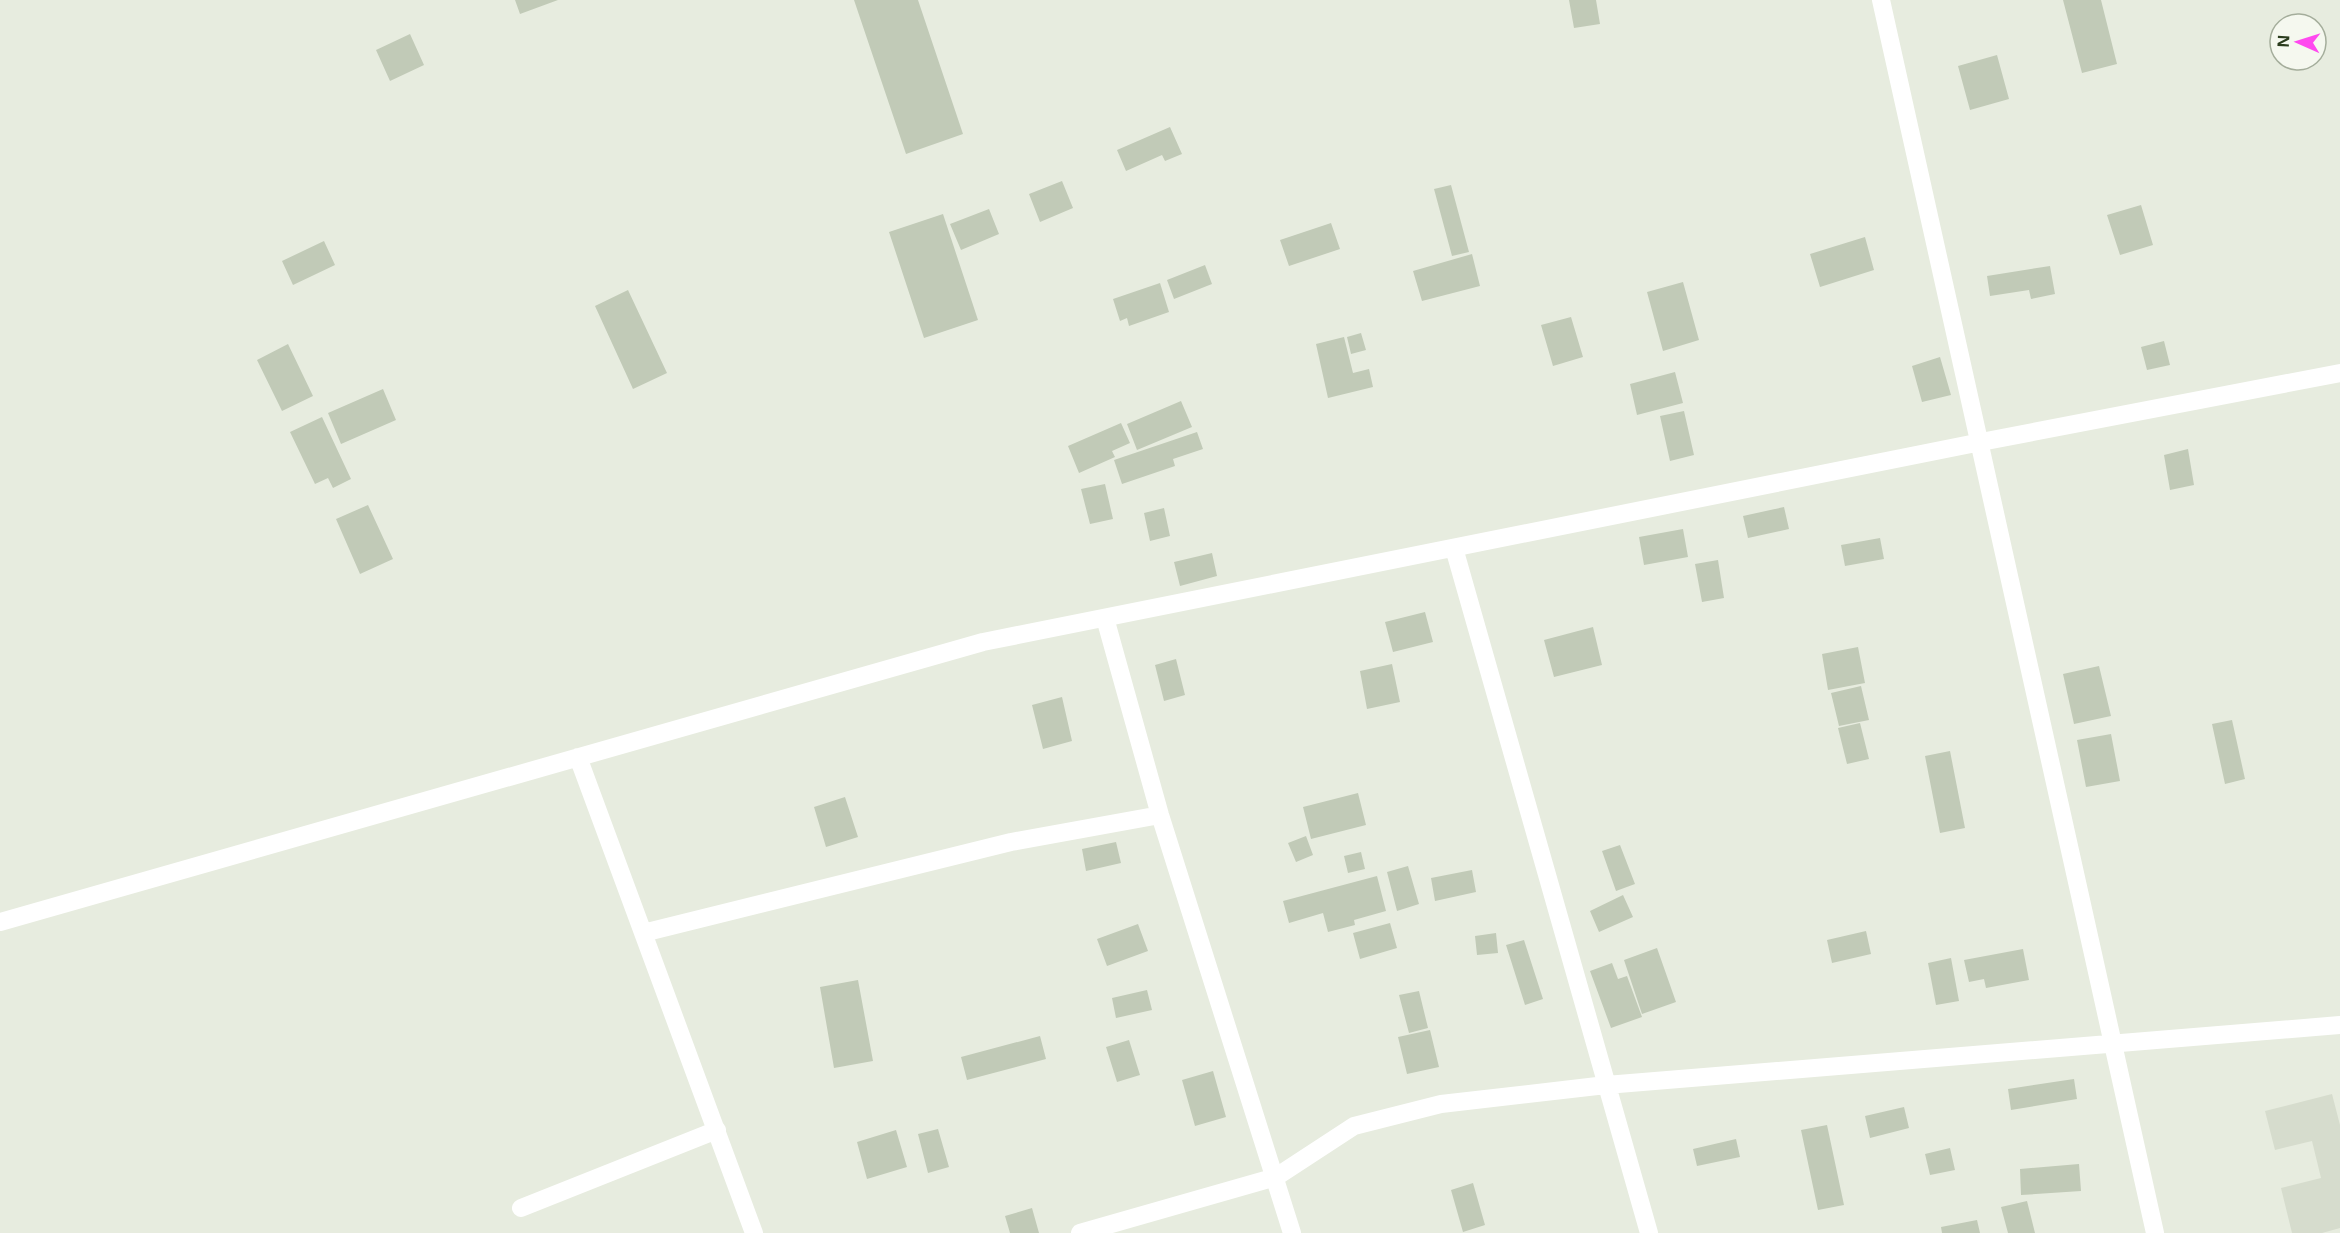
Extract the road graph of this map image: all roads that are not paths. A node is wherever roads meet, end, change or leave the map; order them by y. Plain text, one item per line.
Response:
1 (1881, 0) edge
2 (2340, 374) edge
3 (1981, 442) junction
4 (1454, 548) junction
5 (1105, 618) junction
6 (578, 758) junction
7 (1160, 815) junction
8 (0, 922) edge
9 (643, 933) junction
10 (2340, 1025) edge
11 (2114, 1044) junction
12 (1606, 1085) junction
13 (717, 1130) junction
14 (1276, 1177) junction
15 (520, 1208) dead end
16 (754, 1233) edge
17 (1080, 1233) edge
18 (1293, 1233) edge
19 (1649, 1233) edge
20 (2156, 1233) edge

1 - 3 street
2 - 3 street
3 - 4 street
3 - 11 street
4 - 5 street
4 - 12 street
5 - 6 street
5 - 7 street
6 - 8 street
6 - 9 street
7 - 9 street
7 - 14 street
9 - 13 street
10 - 11 street
11 - 12 street
11 - 20 street
12 - 14 street
12 - 19 street
13 - 15 street
13 - 16 street
14 - 17 street
14 - 18 street

